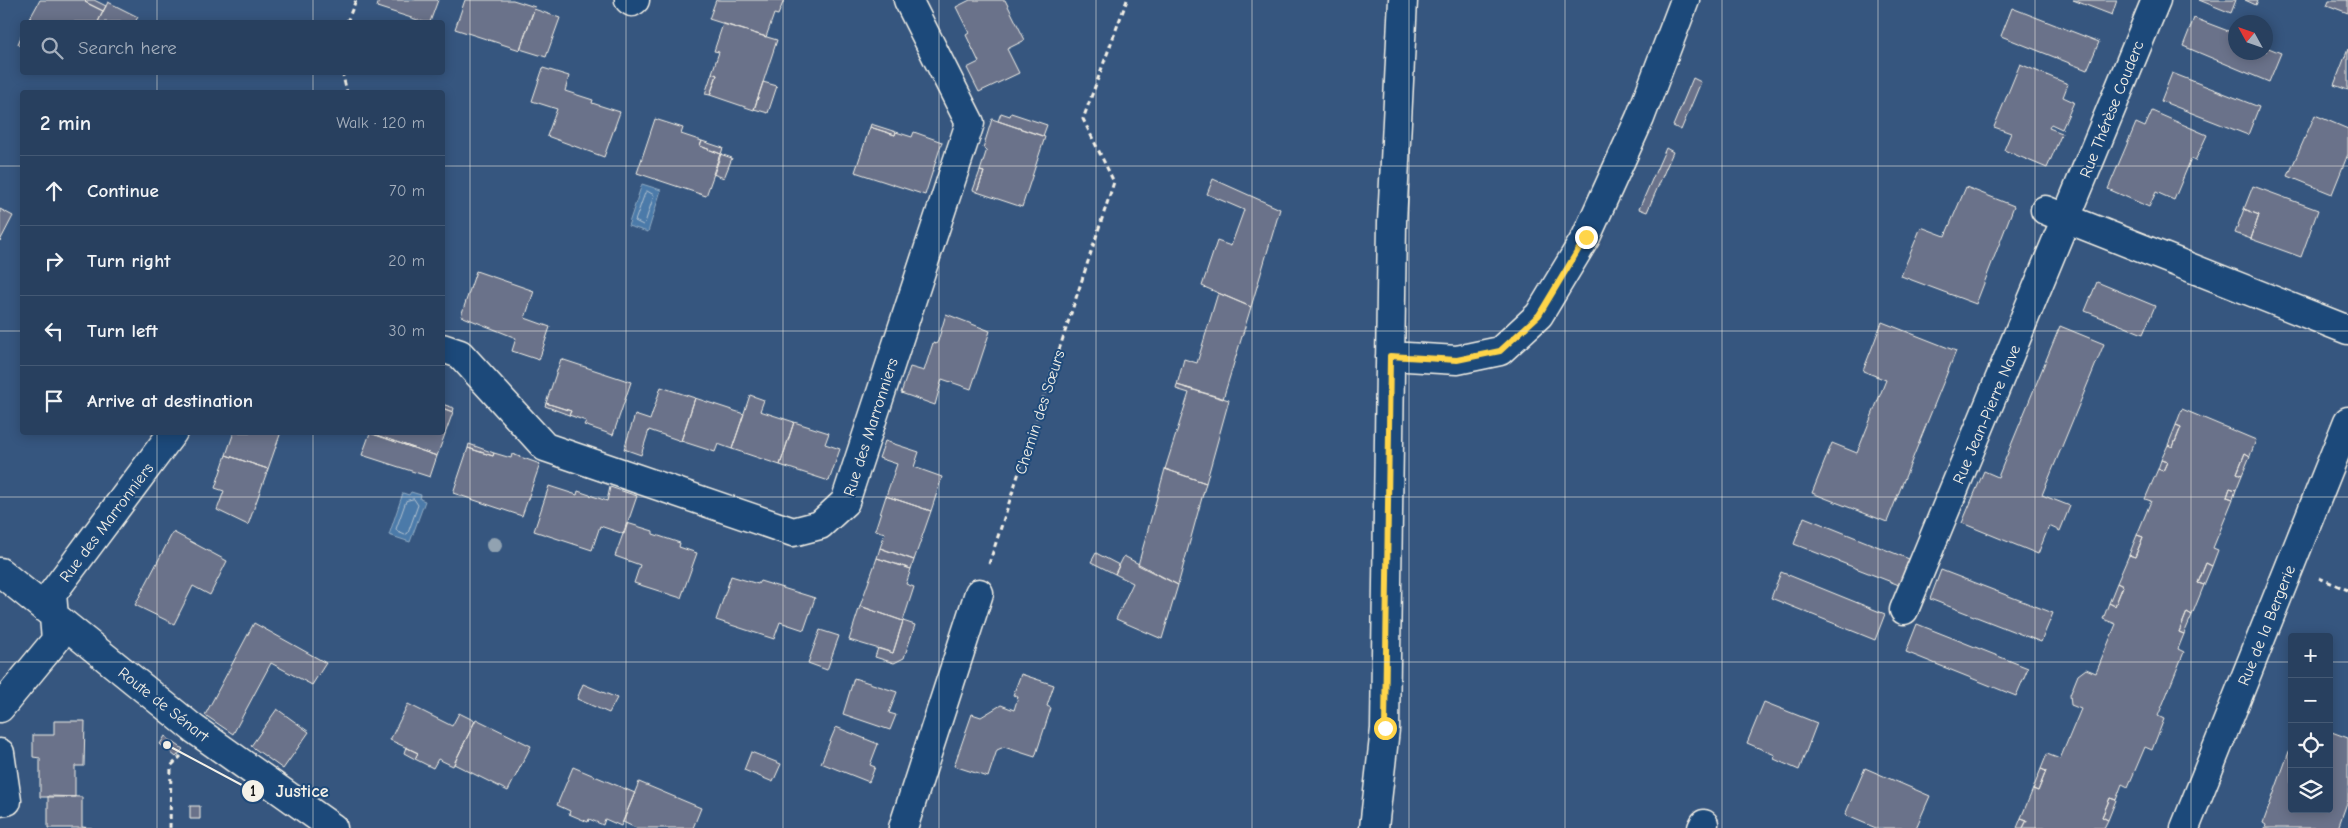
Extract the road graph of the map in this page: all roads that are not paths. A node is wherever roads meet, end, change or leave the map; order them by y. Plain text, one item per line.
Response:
1 (629, 0) edge
2 (635, 0) edge
3 (908, 0) edge
4 (1403, 0) edge
5 (1686, 0) edge
6 (2156, 0) edge
7 (2056, 214) junction
8 (2348, 330) edge
9 (445, 349) edge
10 (1390, 356) junction
11 (2348, 421) edge
12 (171, 435) edge
13 (0, 572) edge
14 (979, 593) road end
15 (1904, 610) dead end
16 (53, 616) junction
17 (0, 708) edge
18 (0, 754) edge
19 (4, 802) edge
20 (333, 828) edge
21 (903, 828) edge
22 (1374, 828) edge
23 (2184, 828) edge

1 - 2 street
3 - 9 street, Rue des Marronniers
4 - 10 street
5 - 10 street
6 - 7 street, Rue Thérèse Couderc
7 - 8 street
7 - 15 street, Rue Jean-Pierre Nave
10 - 22 street
11 - 23 street, Rue de la Bergerie
12 - 16 street, Rue des Marronniers
13 - 16 street, Route de Sénart
14 - 21 street
16 - 17 street, Rue des Marronniers
16 - 20 street, Route de Sénart
18 - 19 street

